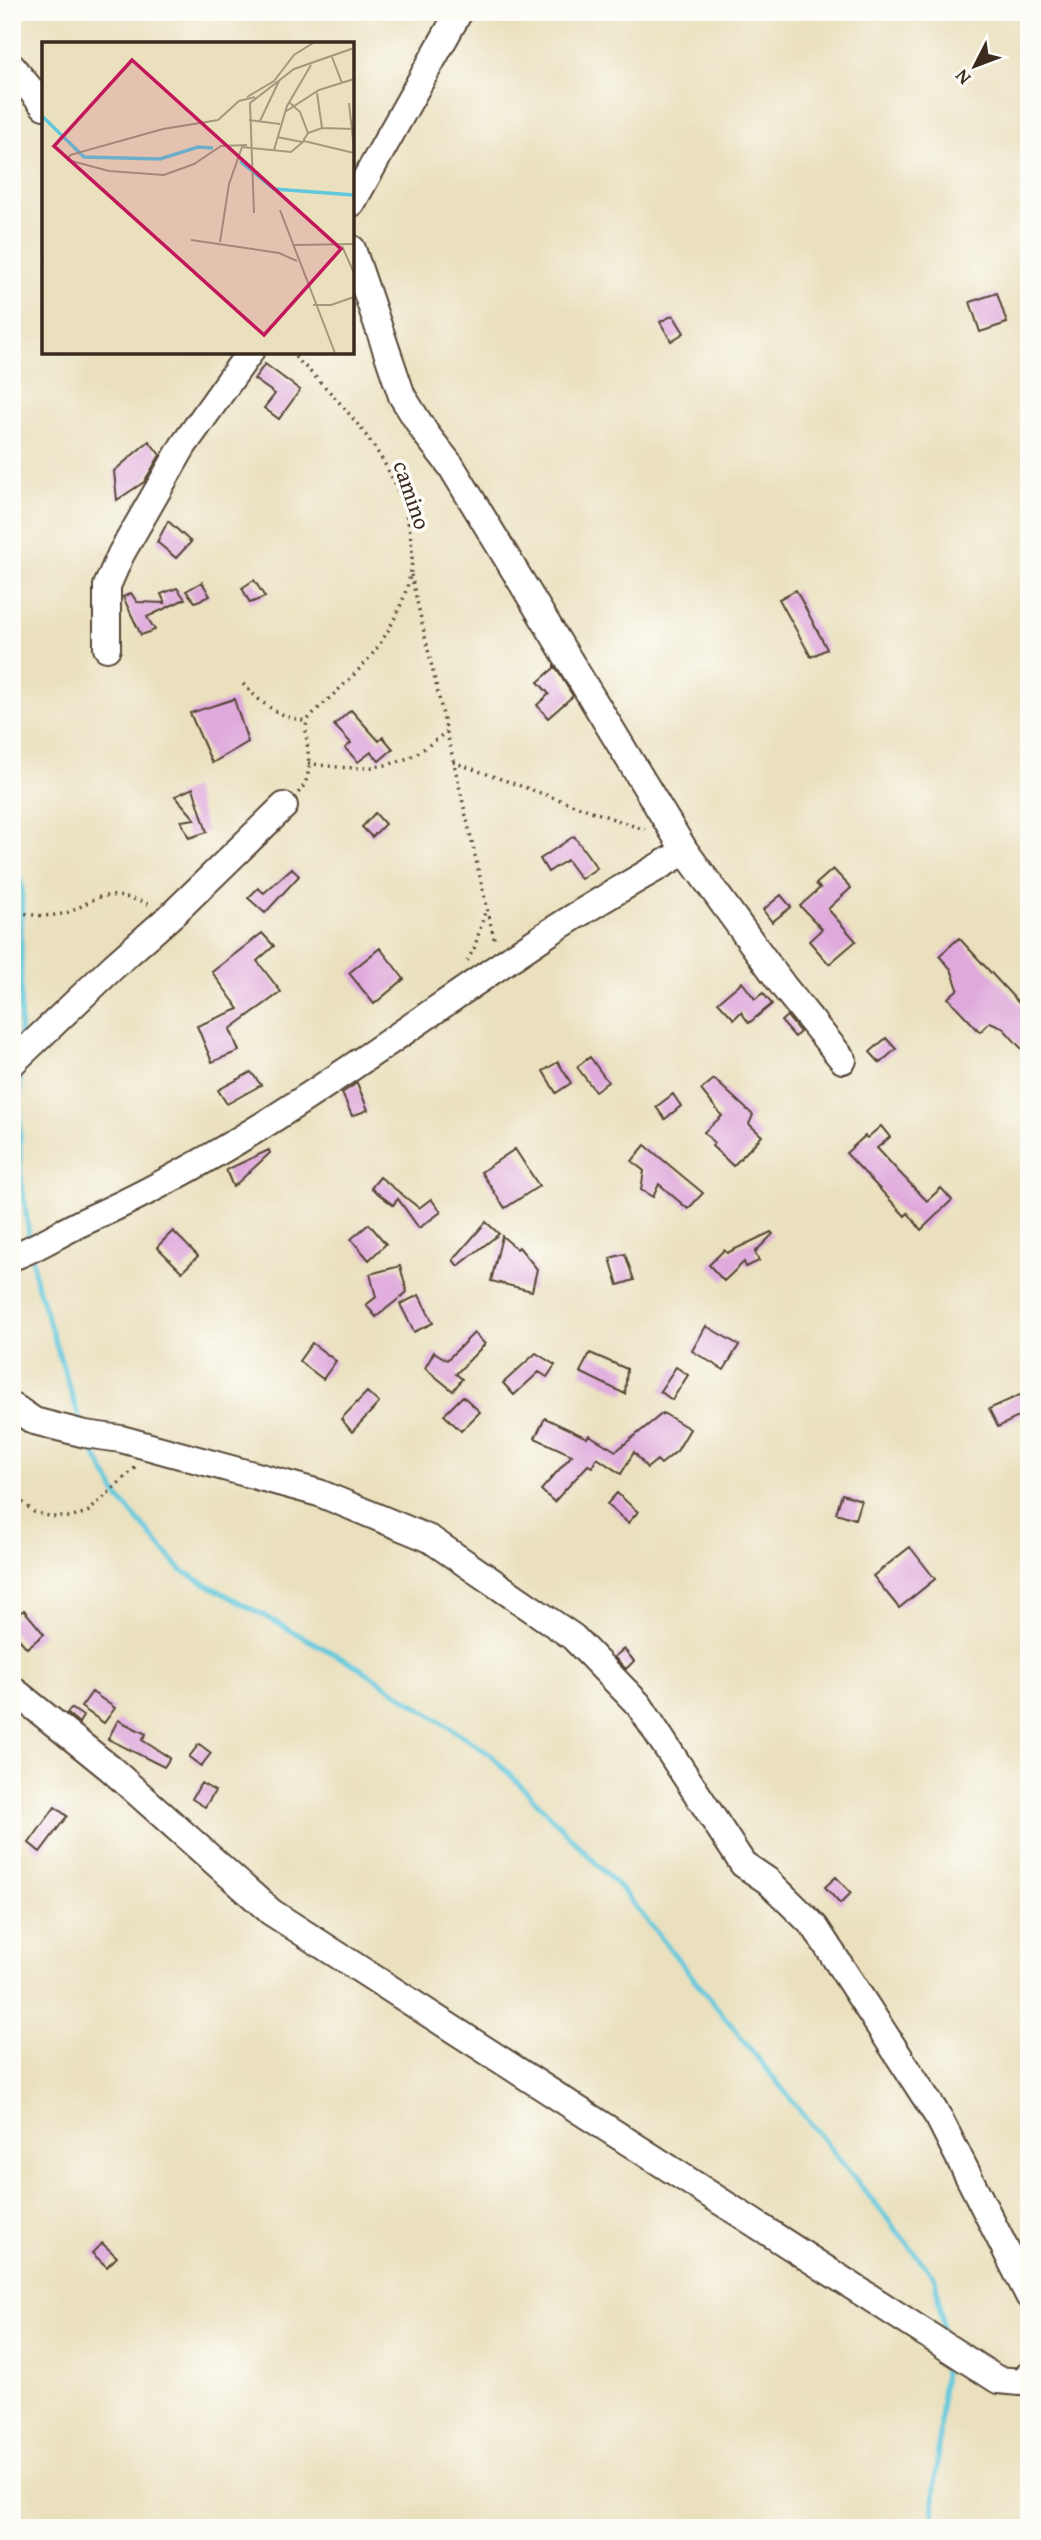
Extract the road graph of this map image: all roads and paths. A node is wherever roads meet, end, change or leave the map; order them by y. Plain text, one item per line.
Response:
1 (459, 12) edge
2 (12, 67) edge
3 (42, 104) edge
4 (354, 199) edge
5 (354, 255) edge
6 (249, 354) edge
7 (292, 354) edge
8 (411, 573) junction
9 (107, 648) dead end
10 (243, 684) dead end
11 (307, 721) junction
12 (446, 732) junction
13 (453, 761) junction
14 (308, 762) junction
15 (284, 806) joint
16 (682, 846) junction
17 (487, 907) junction
18 (12, 909) edge
19 (174, 912) junction
20 (501, 965) junction
21 (464, 966) dead end
22 (843, 1060) dead end
23 (12, 1063) edge
24 (12, 1257) edge
25 (12, 1406) edge
26 (156, 1448) junction
27 (12, 1493) edge
28 (12, 1525) edge
29 (12, 1539) edge
30 (12, 1689) edge
31 (1029, 2296) edge
32 (1029, 2375) edge

1 - 4 street
2 - 3 street
5 - 16 street
6 - 9 street
7 - 8 path, camino
8 - 11 path, camino
8 - 12 path
10 - 11 path
11 - 14 path
12 - 13 path
12 - 14 path
13 - 16 path
13 - 17 path
14 - 15 path
15 - 19 street
16 - 20 street
16 - 22 street
17 - 20 path
17 - 21 path
18 - 19 path
19 - 23 street
20 - 24 street
25 - 26 street
26 - 27 path
26 - 31 street
28 - 29 path
30 - 32 street

